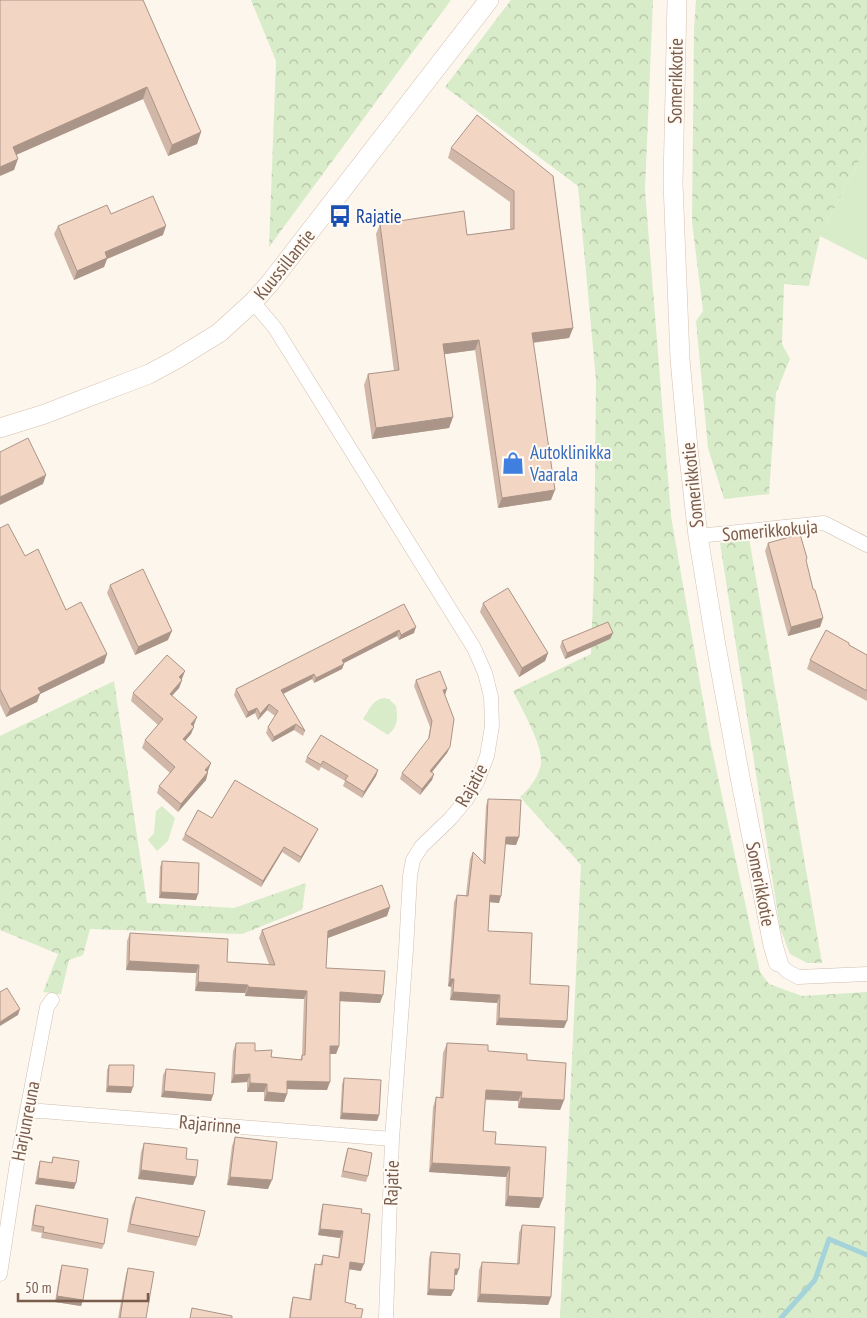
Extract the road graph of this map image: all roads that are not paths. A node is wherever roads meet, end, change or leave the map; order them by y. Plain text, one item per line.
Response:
1 (489, 0) edge
2 (677, 0) edge
3 (253, 302) junction
4 (0, 428) edge
5 (698, 536) junction
6 (867, 545) edge
7 (778, 962) joint
8 (867, 974) edge
9 (52, 1000) dead end
10 (27, 1112) junction
11 (392, 1139) junction
12 (0, 1274) edge
13 (386, 1318) edge

1 - 3 street, Kuussillantie
2 - 5 street, Somerikkotie
3 - 4 street, Kuussillantie
3 - 11 street, Rajatie
5 - 6 street, Somerikkokuja
5 - 7 street, Somerikkotie
7 - 8 street
9 - 10 street, Harjunreuna
10 - 11 street, Rajarinne
10 - 12 street, Harjunreuna
11 - 13 street, Rajatie

